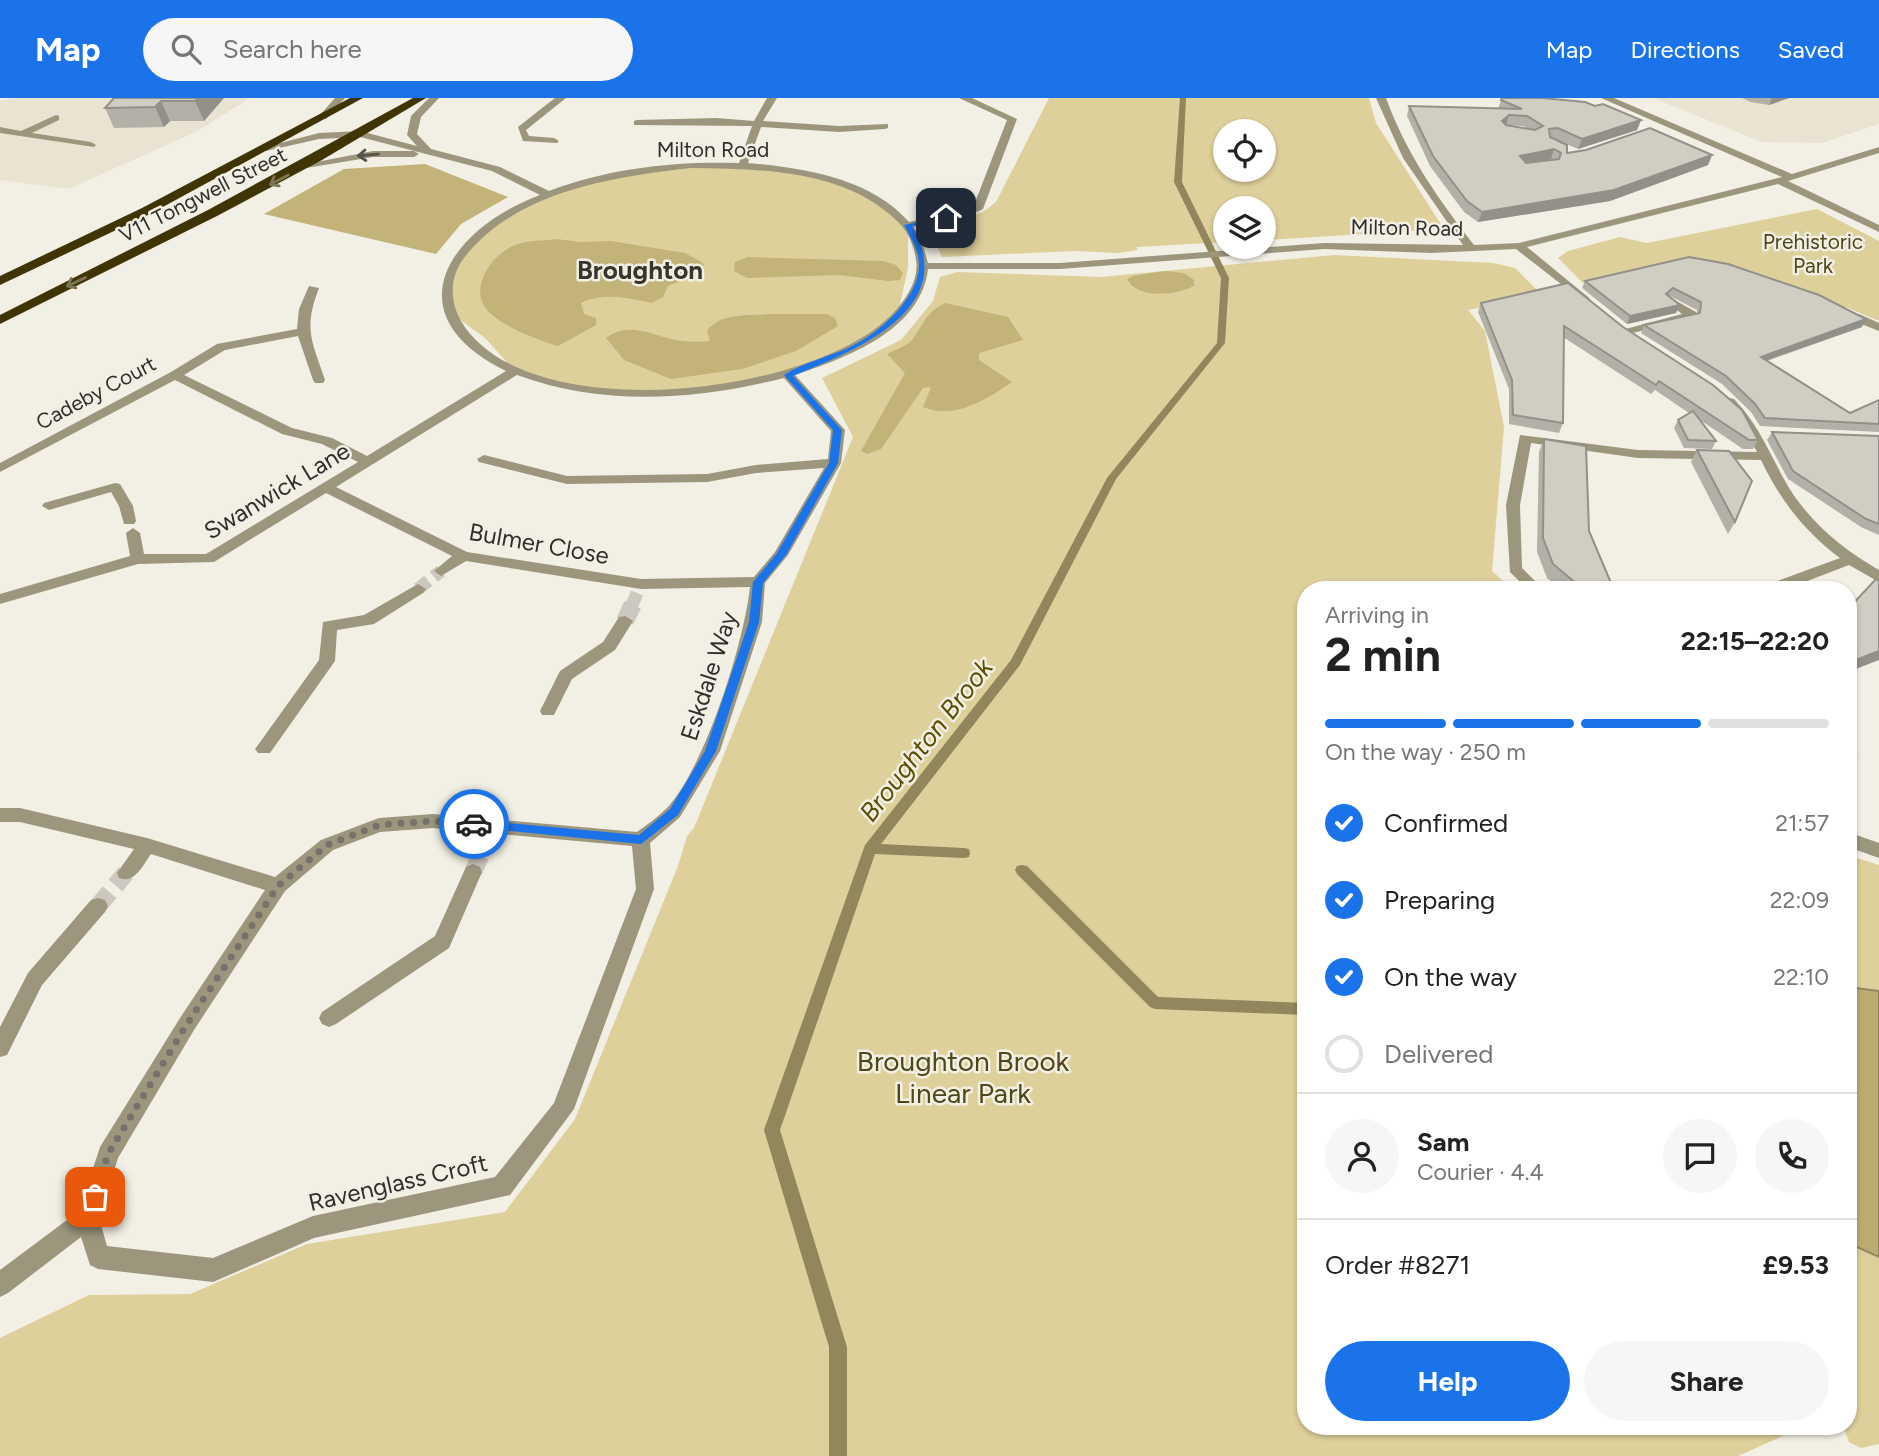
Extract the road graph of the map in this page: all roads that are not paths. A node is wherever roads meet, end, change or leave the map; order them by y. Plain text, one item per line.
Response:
1 (340, 98) edge
2 (358, 98) edge
3 (421, 98) edge
4 (434, 98) edge
5 (561, 98) edge
6 (772, 98) edge
7 (964, 98) edge
8 (1381, 98) edge
9 (1606, 98) edge
10 (323, 117) junction
11 (56, 118) dead end
12 (638, 123) dead end
13 (757, 123) junction
14 (1670, 125) junction
15 (885, 126) dead end
16 (0, 130) edge
17 (1654, 131) edge
18 (22, 134) junction
19 (360, 134) junction
20 (554, 141) dead end
21 (91, 145) dead end
22 (266, 148) junction
23 (1879, 150) edge
24 (431, 154) junction
25 (306, 165) junction
26 (743, 165) junction
27 (1791, 177) junction
28 (1778, 180) junction
29 (547, 194) junction
30 (908, 225) junction
31 (1879, 229) edge
32 (1519, 246) junction
33 (1472, 249) junction
34 (923, 266) junction
35 (0, 281) edge
36 (313, 288) dead end
37 (1671, 301) edge
38 (1592, 306) edge
39 (1855, 317) edge
40 (0, 320) edge
41 (1879, 327) edge
42 (303, 332) junction
43 (1638, 341) edge
44 (515, 371) junction
45 (175, 375) junction
46 (788, 375) junction
47 (319, 380) dead end
48 (1714, 389) edge
49 (1768, 457) junction
50 (484, 459) dead end
51 (369, 461) junction
52 (834, 463) junction
53 (0, 468) edge
54 (328, 489) junction
55 (50, 506) dead end
56 (463, 556) junction
57 (138, 559) junction
58 (1849, 560) junction
59 (440, 571) tunnel mouth
60 (1879, 577) edge
61 (1528, 581) edge
62 (1793, 581) edge
63 (758, 582) junction
64 (418, 589) tunnel mouth
65 (0, 599) edge
66 (625, 621) tunnel mouth
67 (548, 711) dead end
68 (264, 749) dead end
69 (0, 815) edge
70 (494, 826) junction
71 (641, 839) junction
72 (1857, 842) edge
73 (147, 845) junction
74 (484, 848) tunnel mouth
75 (1879, 851) edge
76 (473, 872) tunnel mouth
77 (126, 873) tunnel mouth
78 (278, 886) junction
79 (98, 906) tunnel mouth
80 (329, 1018) dead end
81 (0, 1048) edge
82 (88, 1218) junction
83 (0, 1285) edge

1 - 10 street
2 - 10 highway, V11 Tongwell Street
3 - 19 highway, V11 Tongwell Street
4 - 24 street
5 - 20 street
6 - 13 street
7 - 30 street
8 - 33 street
9 - 14 street
10 - 22 highway, V11 Tongwell Street
11 - 18 street
12 - 13 street
13 - 15 street
13 - 26 street
14 - 17 street
14 - 27 street
16 - 18 street
18 - 21 street
19 - 22 street
19 - 24 street
19 - 25 highway, V11 Tongwell Street
22 - 35 highway, V11 Tongwell Street
23 - 27 street, Milton Road
24 -> 25 street
24 - 29 street
25 -> 40 highway, V11 Tongwell Street
26 - 29 street, Milton Road
26 - 30 street, Milton Road
27 - 28 street, Milton Road
28 - 31 street
28 - 32 street, Milton Road
29 - 44 street, Milton Road
30 - 34 street, Milton Road
32 - 33 street, Milton Road
32 - 38 street
33 - 34 street, Milton Road
34 - 46 street, Milton Road
36 - 42 street
37 - 43 street
39 - 41 street
42 - 45 street, Cadeby Court
42 - 47 street
44 - 46 street, Milton Road
44 - 51 street, Swanwick Lane
45 - 51 street, Cadeby Court
45 - 53 street, Cadeby Court
46 - 52 street
48 - 49 street
49 - 58 street
49 - 61 street
50 - 52 street
51 - 54 street, Swanwick Lane
52 - 63 street
54 - 56 street, Bulmer Close
54 - 57 street, Swanwick Lane
55 - 57 street
56 - 59 street
56 - 63 street, Bulmer Close
57 - 65 street, Swanwick Lane
58 - 60 street
58 - 62 street
63 - 71 street, Eskdale Way
64 - 68 street
66 - 67 street
69 - 73 street
70 - 71 street
70 - 74 street
70 - 78 street
71 - 82 street, Ravenglass Croft
72 - 75 street
73 - 77 street
73 - 78 street
76 - 80 street
78 - 82 street
79 - 81 street
82 - 83 street

